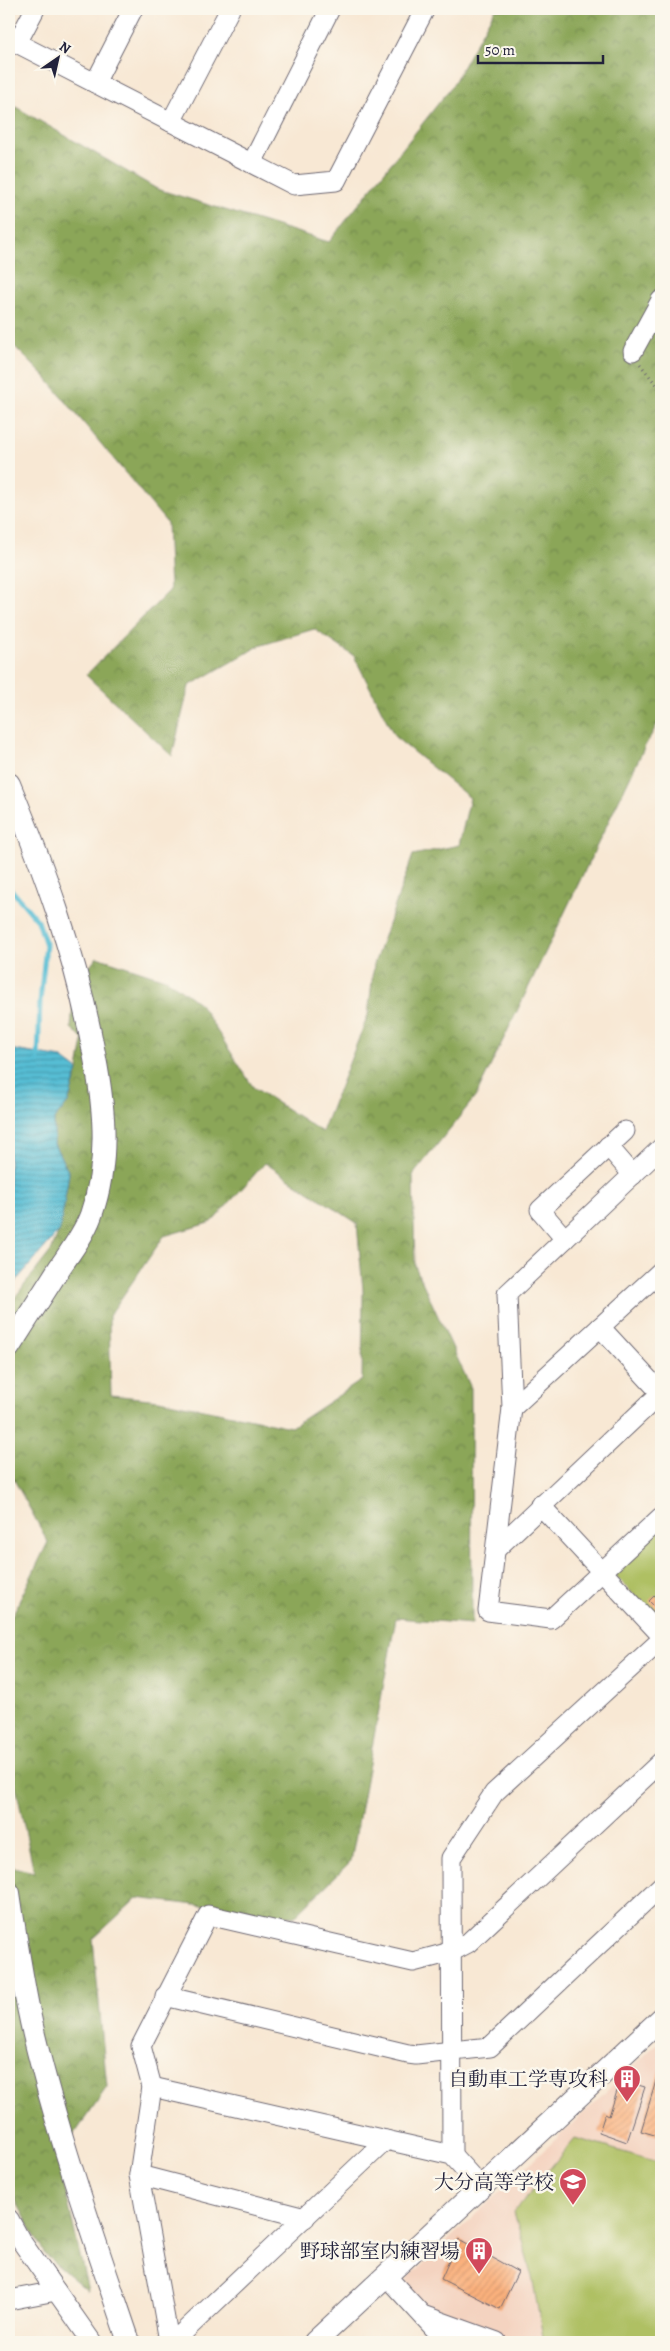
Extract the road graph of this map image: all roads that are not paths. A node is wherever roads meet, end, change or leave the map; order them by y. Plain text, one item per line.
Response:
1 (35, 9) edge
2 (133, 9) edge
3 (230, 9) edge
4 (330, 9) edge
5 (425, 9) edge
6 (13, 41) edge
7 (95, 83) junction
8 (171, 122) junction
9 (252, 163) junction
10 (661, 300) edge
11 (633, 351) road end
12 (9, 784) edge
13 (625, 1131) dead end
14 (608, 1146) junction
15 (661, 1148) edge
16 (633, 1175) junction
17 (565, 1239) junction
18 (661, 1271) edge
19 (600, 1327) junction
20 (9, 1347) edge
21 (661, 1393) edge
22 (512, 1408) junction
23 (540, 1505) junction
24 (661, 1516) edge
25 (496, 1549) junction
26 (602, 1571) junction
27 (661, 1635) edge
28 (661, 1640) edge
29 (661, 1763) edge
30 (661, 1886) edge
31 (9, 1894) edge
32 (451, 1952) junction
33 (165, 1996) junction
34 (661, 2018) edge
35 (452, 2051) junction
36 (152, 2086) junction
37 (386, 2140) junction
38 (452, 2155) junction
39 (139, 2175) junction
40 (481, 2187) junction
41 (305, 2218) junction
42 (9, 2219) edge
43 (386, 2276) junction
44 (56, 2291) junction
45 (9, 2300) edge
46 (422, 2316) junction
47 (318, 2341) edge
48 (92, 2342) edge
49 (129, 2342) edge
50 (447, 2342) edge
51 (496, 2342) edge

1 - 6 street
2 - 7 street
3 - 8 street
4 - 9 street
5 - 9 street
6 - 7 street
7 - 8 street
8 - 9 street
10 - 11 street
12 - 20 street
13 - 14 street
14 - 16 street
14 - 17 street
15 - 16 street
16 - 17 street
17 - 22 street
18 - 19 street
19 - 21 street
19 - 22 street
21 - 23 street
22 - 25 street
23 - 25 street
23 - 26 street
24 - 26 street
25 - 26 street
26 - 27 street
28 - 32 street
29 - 32 street
30 - 35 street
31 - 49 street
32 - 33 street
32 - 35 street
33 - 35 street
33 - 36 street
34 - 40 street
35 - 38 street
36 - 37 street
36 - 39 street
37 - 38 street
37 - 41 street
38 - 40 street
39 - 41 street
39 - 41 street
40 - 43 street
42 - 44 street
43 - 46 street
43 - 47 street
44 - 45 street
44 - 48 street
46 - 50 street
46 - 51 street

